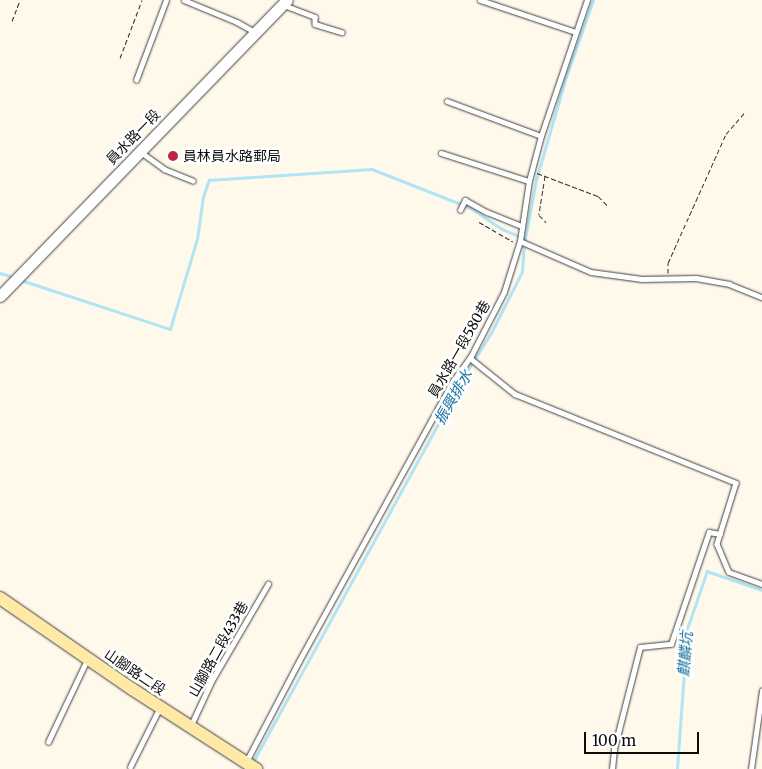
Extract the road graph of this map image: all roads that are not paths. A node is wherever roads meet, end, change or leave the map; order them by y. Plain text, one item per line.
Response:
1 (166, 0) edge
2 (184, 0) edge
3 (480, 0) edge
4 (587, 0) edge
5 (285, 2) edge
6 (342, 32) dead end
7 (576, 32) junction
8 (256, 33) junction
9 (136, 80) dead end
10 (447, 101) dead end
11 (541, 136) junction
12 (140, 151) junction
13 (441, 153) dead end
14 (193, 181) dead end
15 (529, 181) junction
16 (460, 210) dead end
17 (521, 226) junction
18 (519, 243) junction
19 (0, 296) edge
20 (762, 297) edge
21 (470, 358) junction
22 (720, 534) junction
23 (268, 584) dead end
24 (762, 584) edge
25 (0, 598) edge
26 (88, 659) junction
27 (762, 691) edge
28 (160, 707) junction
29 (190, 726) junction
30 (48, 742) dead end
31 (130, 766) dead end
32 (249, 767) edge
33 (612, 769) edge
34 (751, 769) edge

1 - 9 lane
2 - 8 lane
3 - 7 lane
4 - 7 lane, 員水路一段580巷
5 - 6 lane
5 - 8 street, 員水路一段
7 - 11 lane, 員水路一段580巷
8 - 12 street, 員水路一段
10 - 11 lane
11 - 15 lane, 員水路一段580巷
12 - 14 lane
12 - 19 street, 員水路一段
13 - 15 lane
15 - 17 lane, 員水路一段580巷
16 - 17 lane
17 - 18 lane, 員水路一段580巷
18 - 20 lane
18 - 21 lane, 員水路一段580巷
21 - 22 lane
21 - 32 lane, 員水路一段580巷
22 - 24 lane
22 - 33 lane
23 - 29 lane, 山腳路二段433巷
25 - 26 main road, 山腳路二段
26 - 28 main road, 山腳路二段
26 - 30 lane
27 - 34 lane
28 - 29 main road, 山腳路二段
28 - 31 lane
29 - 32 main road, 山腳路二段

